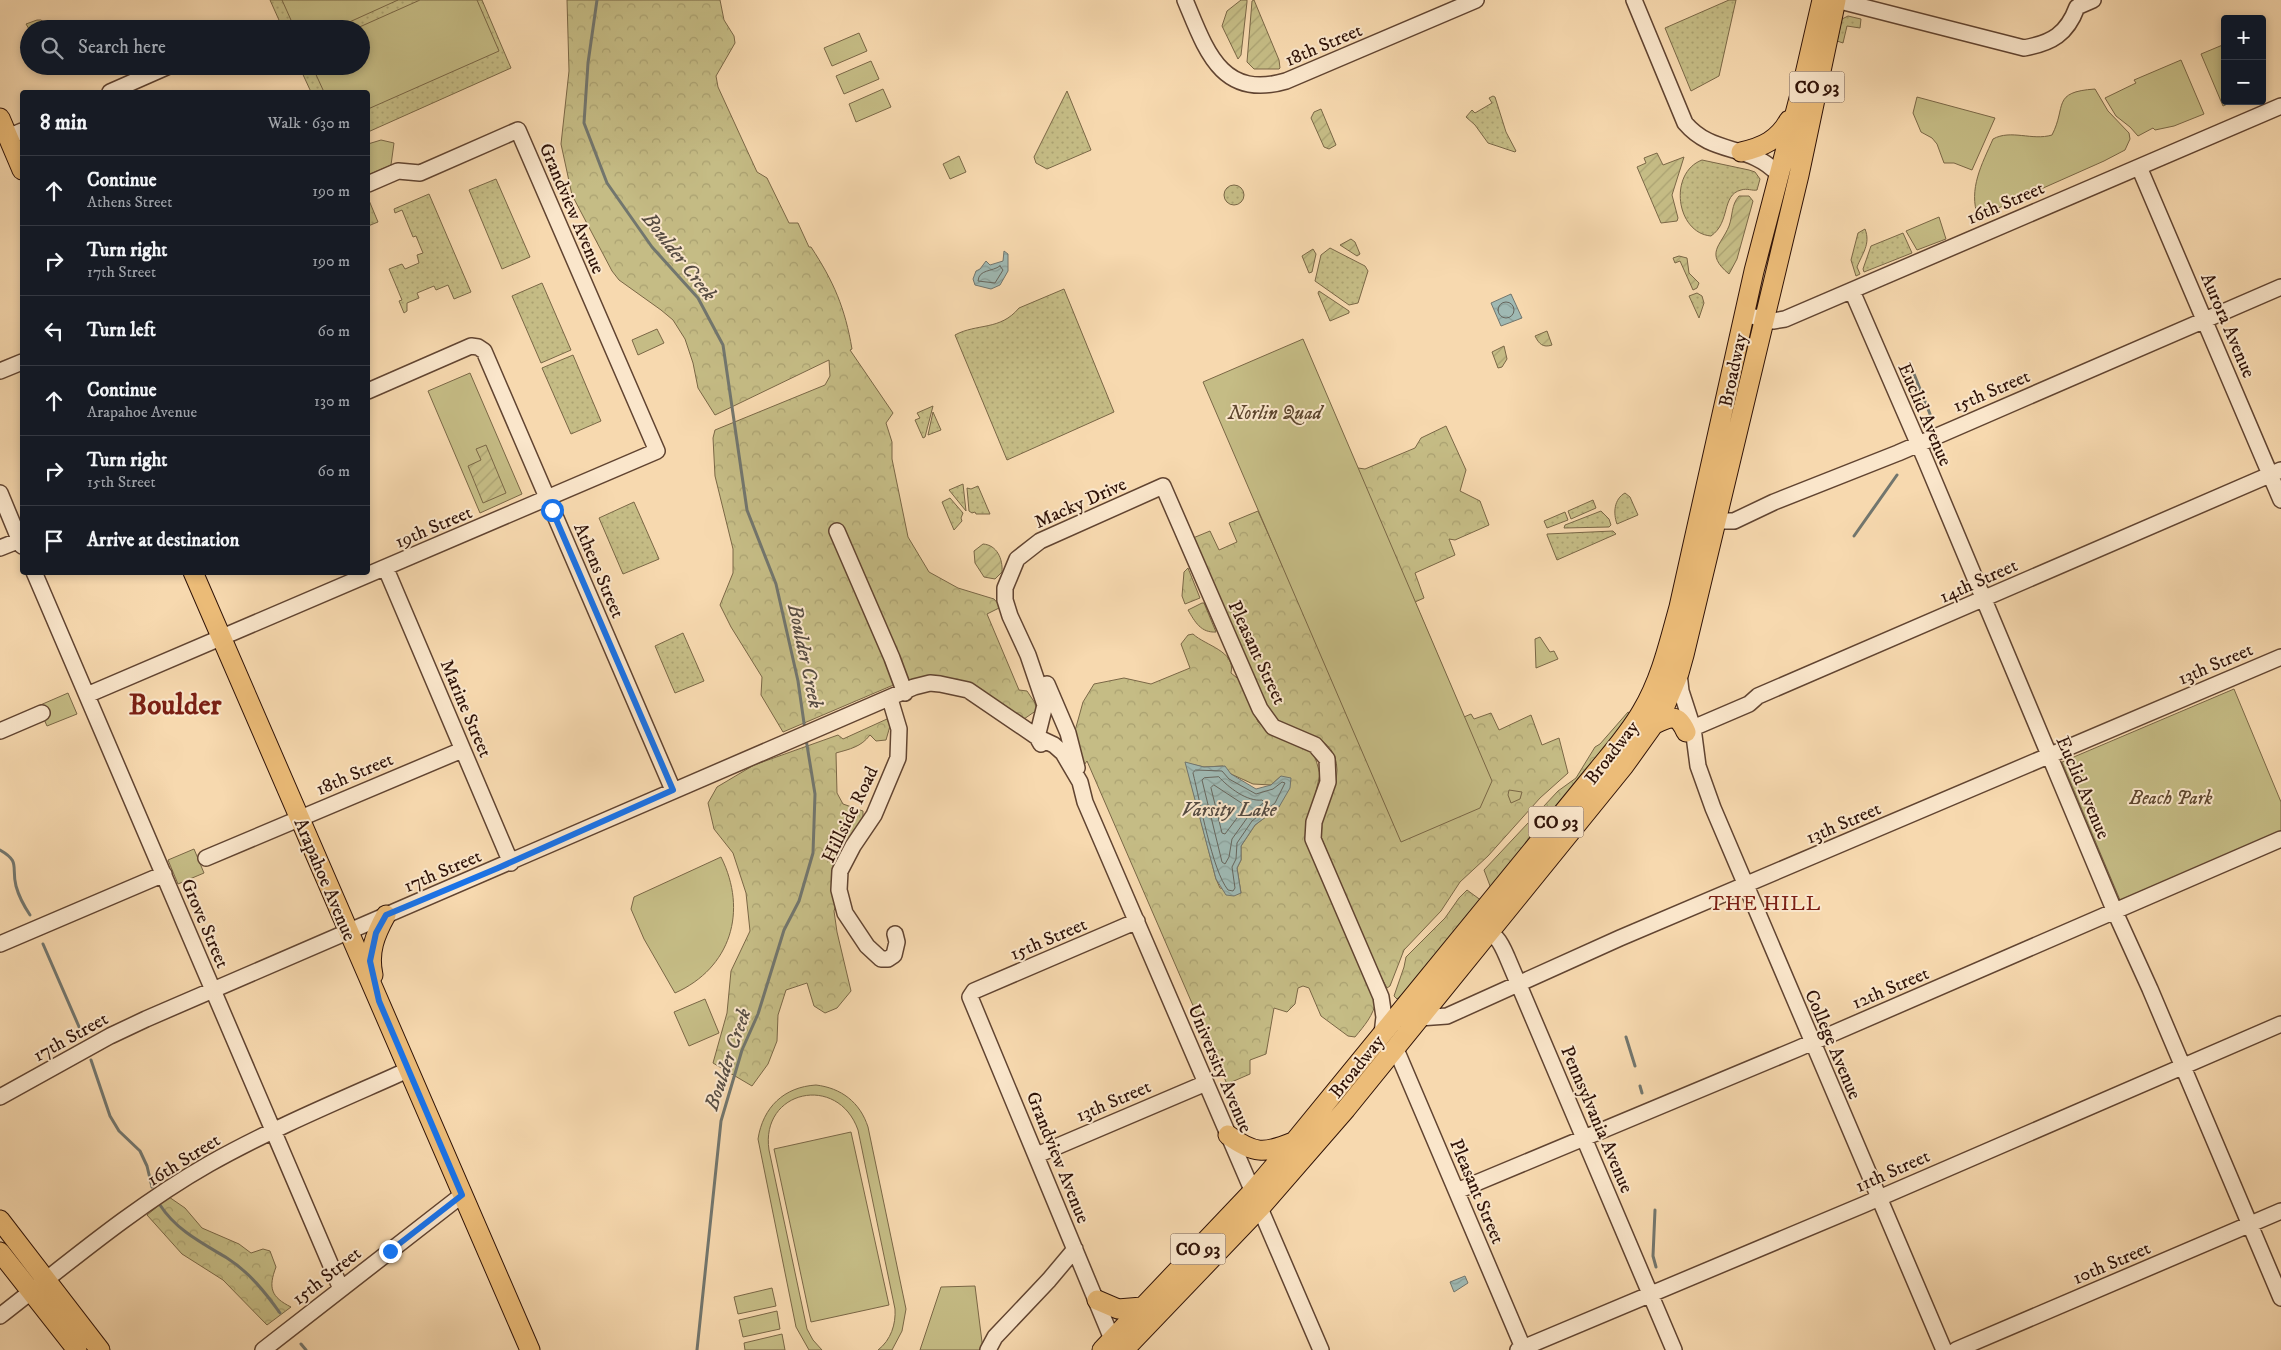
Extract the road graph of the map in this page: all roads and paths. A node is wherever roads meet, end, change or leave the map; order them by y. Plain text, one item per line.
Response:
1 (1185, 0) edge
2 (1476, 0) edge
3 (1634, 0) edge
4 (1822, 0) edge
5 (1836, 0) edge
6 (2093, 0) edge
7 (2076, 3) edge
8 (149, 75) edge
9 (115, 90) edge
10 (2281, 106) edge
11 (1796, 108) junction
12 (7, 131) edge
13 (1741, 152) junction
14 (20, 165) edge
15 (2139, 166) junction
16 (1778, 174) junction
17 (370, 183) edge
18 (1790, 213) junction
19 (2281, 287) edge
20 (1852, 291) junction
21 (1743, 315) junction
22 (1764, 319) junction
23 (2205, 320) junction
24 (20, 363) edge
25 (0, 371) edge
26 (370, 390) edge
27 (1918, 443) junction
28 (657, 451) joint
29 (2276, 472) edge
30 (1163, 486) joint
31 (0, 493) edge
32 (548, 498) junction
33 (2281, 500) edge
34 (1716, 521) junction
35 (837, 531) dead end
36 (20, 541) edge
37 (20, 543) edge
38 (0, 548) edge
39 (386, 569) junction
40 (35, 575) edge
41 (194, 575) edge
42 (1982, 600) junction
43 (222, 638) junction
44 (1667, 652) junction
45 (1028, 655) junction
46 (2281, 657) edge
47 (1676, 682) junction
48 (88, 695) junction
49 (897, 696) junction
50 (1058, 709) junction
51 (42, 713) dead end
52 (1655, 724) junction
53 (1689, 730) junction
54 (0, 731) edge
55 (1037, 737) junction
56 (462, 750) junction
57 (2049, 756) junction
58 (1080, 782) junction
59 (673, 790) junction
60 (1085, 802) junction
61 (300, 818) junction
62 (2281, 839) edge
63 (206, 858) dead end
64 (511, 863) junction
65 (164, 874) junction
66 (1745, 885) junction
67 (2114, 912) junction
68 (386, 915) junction
69 (1137, 921) junction
70 (349, 931) junction
71 (1489, 932) junction
72 (896, 934) dead end
73 (1463, 935) junction
74 (0, 944) edge
75 (1518, 982) junction
76 (213, 990) junction
77 (974, 991) joint
78 (379, 1001) junction
79 (1401, 1012) junction
80 (1419, 1018) junction
81 (2281, 1024) edge
82 (1382, 1034) junction
83 (1812, 1042) junction
84 (1395, 1048) junction
85 (2182, 1067) junction
86 (408, 1070) junction
87 (1206, 1083) junction
88 (0, 1097) edge
89 (273, 1132) junction
90 (1228, 1135) junction
91 (1584, 1136) junction
92 (1294, 1141) junction
93 (1037, 1155) junction
94 (1253, 1191) junction
95 (1457, 1191) junction
96 (462, 1195) junction
97 (1878, 1199) junction
98 (1260, 1208) junction
99 (2281, 1211) edge
100 (0, 1220) edge
101 (2250, 1225) junction
102 (1075, 1249) junction
103 (0, 1252) edge
104 (46, 1280) junction
105 (341, 1289) junction
106 (31, 1292) junction
107 (1650, 1293) junction
108 (2281, 1298) edge
109 (1097, 1300) junction
110 (1142, 1307) junction
111 (0, 1316) edge
112 (1112, 1347) edge
113 (1522, 1349) edge
114 (77, 1350) edge
115 (100, 1350) edge
116 (263, 1350) edge
117 (530, 1350) edge
118 (988, 1350) edge
119 (1321, 1350) edge
120 (1674, 1350) edge
121 (1944, 1350) edge
122 (1956, 1350) edge

1 - 2 street, 18th Street
3 - 13 street
4 - 11 main road, Broadway / CO 93
5 - 7 street
5 - 18 main road, Broadway / CO 93
6 - 7 street
8 - 9 street
10 - 15 street, 16th Street
11 - 13 main road
11 - 16 main road, Broadway / CO 93
12 - 14 main road
13 - 16 street
15 - 20 street, 16th Street
15 - 23 street, Aurora Avenue
16 - 18 main road
16 - 21 main road, Broadway / CO 93
17 - 28 street, Grandview Avenue
18 - 22 main road, Broadway / CO 93
19 - 23 street, 15th Street
20 - 22 street, 16th Street
20 - 27 street, Euclid Avenue
21 - 22 street, 16th Street
21 - 44 main road, Broadway / CO 93
22 - 34 main road, Broadway / CO 93
23 - 27 street, 15th Street
23 - 29 street, Aurora Avenue
24 - 25 street
26 - 32 street, Athens Street
27 - 34 street, 15th Street
27 - 42 street, Euclid Avenue
28 - 32 street, 19th Street
29 - 33 street, Aurora Avenue
29 - 42 street, 14th Street
30 - 45 street, Macky Drive
30 - 82 street, Pleasant Street
31 - 36 street
32 - 39 street, 19th Street
32 - 59 street, Athens Street
34 - 47 main road, Broadway / CO 93
35 - 49 street, Hillside Road
37 - 38 street
39 - 43 street, 19th Street
39 - 56 street, Marine Street
40 - 48 street, Grove Street
41 - 43 main road, Arapahoe Avenue
42 - 53 street, 14th Street
42 - 57 street, Euclid Avenue
43 - 48 street, 19th Street
43 - 61 main road, Arapahoe Avenue
44 - 47 main road
44 - 73 main road, Broadway / CO 93
45 - 50 street
45 - 55 street
46 - 57 street, 13th Street
47 - 52 main road, Broadway / CO 93
47 - 53 street, College Avenue
48 - 65 street, Grove Street
49 - 55 street, 17th Street
49 - 59 street, 17th Street
49 - 72 street, Hillside Road
50 - 55 street
50 - 58 street
51 - 54 street
52 - 53 main road
52 - 71 main road, Broadway / CO 93
53 - 66 street, College Avenue
55 - 58 street, University Avenue
55 - 60 street, University Avenue
56 - 61 street, 18th Street
56 - 64 street, Marine Street
57 - 66 street, 13th Street
57 - 67 street, Euclid Avenue
58 - 60 street, University Avenue
59 - 64 street, 17th Street
60 - 69 street, University Avenue
61 - 63 street, 18th Street
61 - 70 main road, Arapahoe Avenue
62 - 67 street, 12th Street
64 - 68 street, 17th Street
65 - 74 street
65 - 76 street, Grove Street
66 - 75 street, 13th Street
66 - 83 street, College Avenue
67 - 83 street, 12th Street
67 - 85 street, Euclid Avenue
68 - 70 street, 17th Street
68 - 78 main road
69 - 77 street, 15th Street
69 - 87 street, University Avenue
70 - 76 street, 17th Street
70 - 78 main road, Arapahoe Avenue
71 - 73 street
71 - 75 street, Pennsylvania Avenue
71 - 80 main road, Broadway / CO 93
73 - 79 main road, Broadway / CO 93
75 - 80 street, 13th Street
75 - 91 street, Pennsylvania Avenue
76 - 88 street, 17th Street
76 - 89 street, Grove Street
77 - 93 street, Grandview Avenue
78 - 86 main road, Arapahoe Avenue
79 - 82 main road, Broadway / CO 93
79 - 84 main road
80 - 84 main road, Broadway / CO 93
81 - 85 street, 11th Street
82 - 92 main road, Broadway / CO 93
83 - 91 street, 12th Street
83 - 97 street, College Avenue
84 - 95 street, Pleasant Street
84 - 98 main road, Broadway / CO 93
85 - 97 street, 11th Street
85 - 101 street, Euclid Avenue
86 - 89 street, 16th Street
86 - 96 main road, Arapahoe Avenue
87 - 90 street, University Avenue
87 - 93 street, 13th Street
89 - 104 street, 16th Street
89 - 105 street, Grove Street
90 - 92 main road
90 - 94 street, University Avenue
91 - 95 street, 12th Street
91 - 107 street, Pennsylvania Avenue
92 - 94 main road, Broadway / CO 93
93 - 102 street, Grandview Avenue
94 - 98 street, University Avenue
94 - 110 main road, Broadway / CO 93
95 - 113 street, Pleasant Street
96 - 105 street, 15th Street
96 - 117 main road, Arapahoe Avenue
97 - 107 street, 11th Street
97 - 121 street, College Avenue
98 - 112 main road, Broadway / CO 93
98 - 119 street, University Avenue
99 - 101 street, 10th Street
100 - 104 main road
101 - 108 street, Euclid Avenue
101 - 122 street, 10th Street
102 - 109 street, Grandview Avenue
102 - 118 street
103 - 106 main road
104 - 106 street, 16th Street
104 - 115 main road
105 - 116 street, 15th Street
106 - 111 street, 16th Street
106 - 114 main road
107 - 113 street, 11th Street
107 - 120 street, Pennsylvania Avenue
109 - 110 main road
109 - 112 street, Grandview Avenue
110 - 112 main road, Broadway / CO 93

